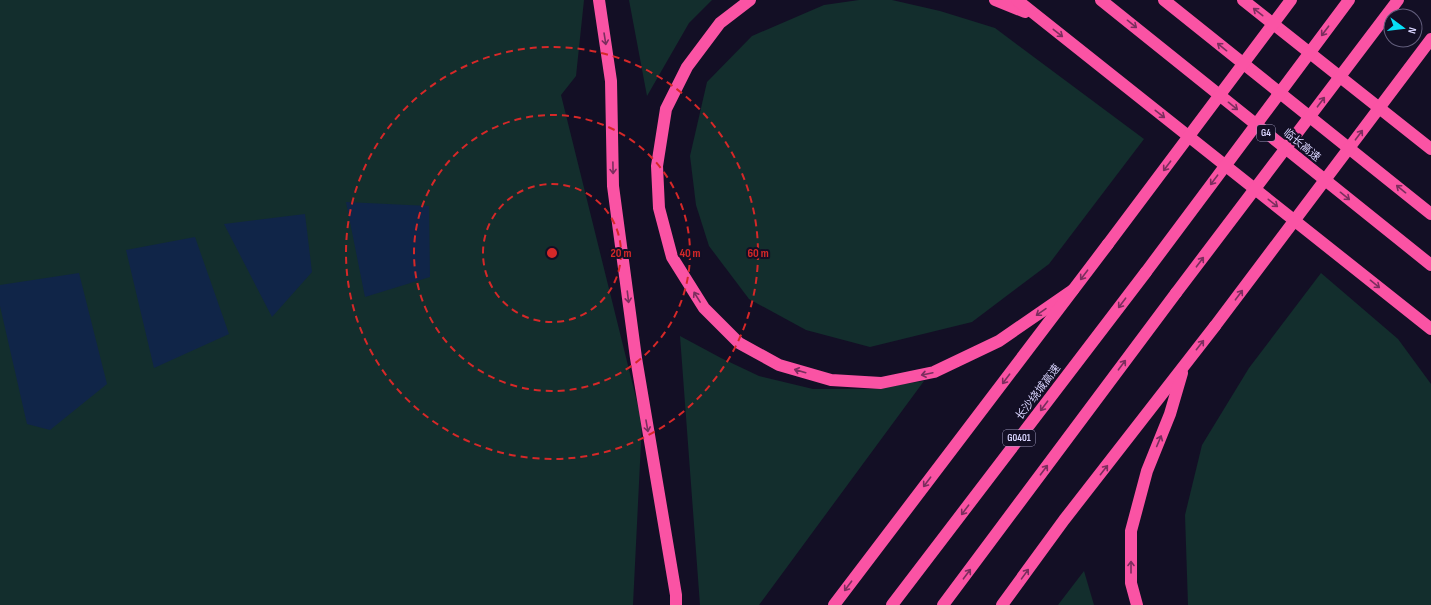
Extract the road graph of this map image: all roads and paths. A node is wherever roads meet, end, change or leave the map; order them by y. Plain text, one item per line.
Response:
1 (599, 0) edge
2 (750, 0) edge
3 (994, 0) edge
4 (1017, 0) edge
5 (1101, 0) edge
6 (1164, 0) edge
7 (1243, 0) edge
8 (1291, 0) edge
9 (1349, 0) edge
10 (1398, 0) edge
11 (1037, 16) junction
12 (1431, 39) edge
13 (1431, 149) edge
14 (1431, 214) edge
15 (1431, 266) edge
16 (1073, 290) junction
17 (1426, 325) edge
18 (1431, 335) edge
19 (1184, 366) junction
20 (676, 605) edge
21 (834, 605) edge
22 (892, 605) edge
23 (943, 605) edge
24 (1002, 605) edge
25 (1137, 605) edge

1 -> 20 highway
16 -> 2 highway
3 - 11 highway
4 - 11 highway
5 -> 15 highway, 临长高速 / G4
14 -> 6 highway
13 -> 7 highway
8 -> 16 highway, bridge
9 -> 22 highway, 长沙绕城高速 / G0401, bridge
23 -> 10 highway, bridge
11 -> 17 highway
19 -> 12 highway, bridge
16 -> 21 highway
17 - 18 highway
24 -> 19 highway
25 -> 19 highway

